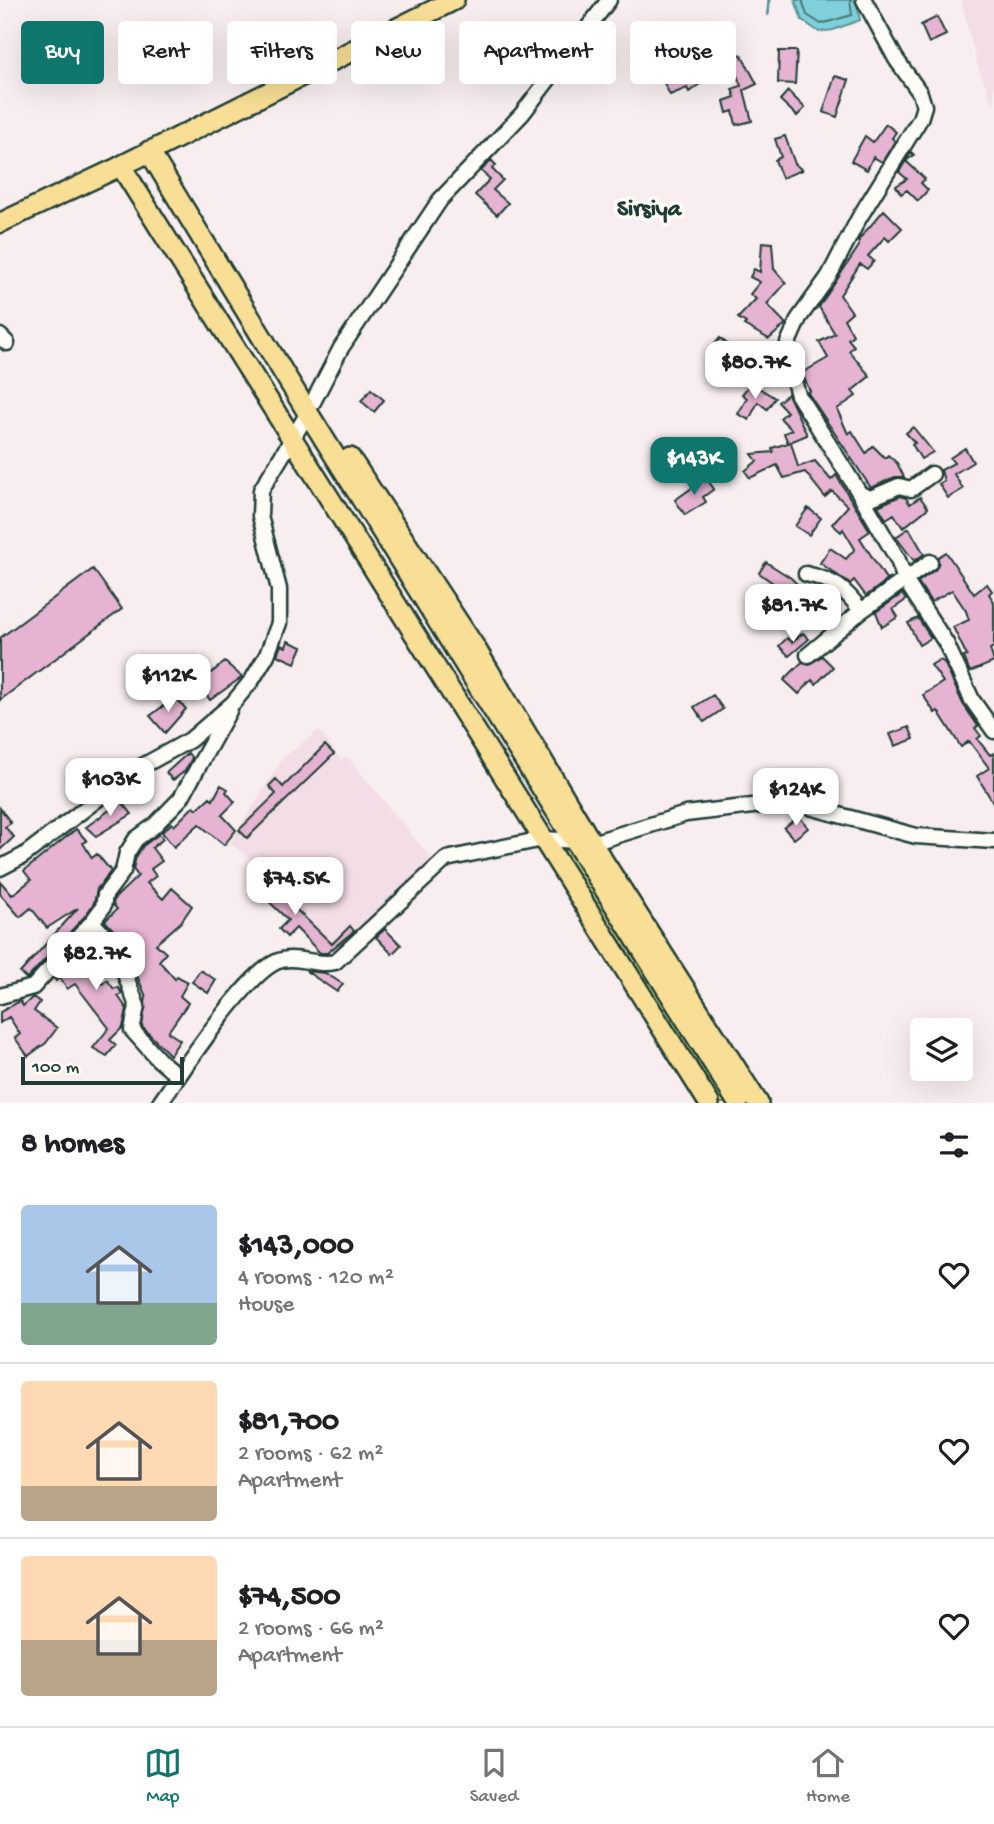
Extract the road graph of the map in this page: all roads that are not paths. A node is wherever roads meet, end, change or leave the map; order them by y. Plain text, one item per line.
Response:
1 (454, 0) edge
2 (608, 0) edge
3 (865, 1) edge
4 (149, 150) junction
5 (121, 166) junction
6 (0, 223) edge
7 (310, 408) junction
8 (294, 440) junction
9 (932, 474) dead end
10 (860, 494) junction
11 (930, 562) dead end
12 (806, 574) dead end
13 (905, 580) junction
14 (861, 611) junction
15 (807, 655) dead end
16 (233, 703) junction
17 (994, 731) edge
18 (543, 839) junction
19 (994, 841) edge
20 (582, 842) junction
21 (0, 868) edge
22 (92, 922) junction
23 (0, 996) edge
24 (178, 1076) junction
25 (160, 1103) edge
26 (709, 1103) edge
27 (738, 1103) edge
28 (758, 1103) edge

1 - 4 highway
2 - 7 street
3 - 10 street
4 - 5 highway
4 - 7 highway
5 - 6 main road
5 - 8 highway
7 - 8 street
7 - 20 highway
8 - 16 street
8 - 18 highway
9 - 10 street
10 - 13 street
11 - 13 street
12 - 14 street
13 - 14 street
13 - 17 street
14 - 15 street
16 - 21 street
16 - 22 street
18 - 20 street
18 - 24 street
18 - 26 highway
19 - 20 street
20 - 27 highway
20 - 28 highway
22 - 23 street
22 - 24 street
24 - 25 street

